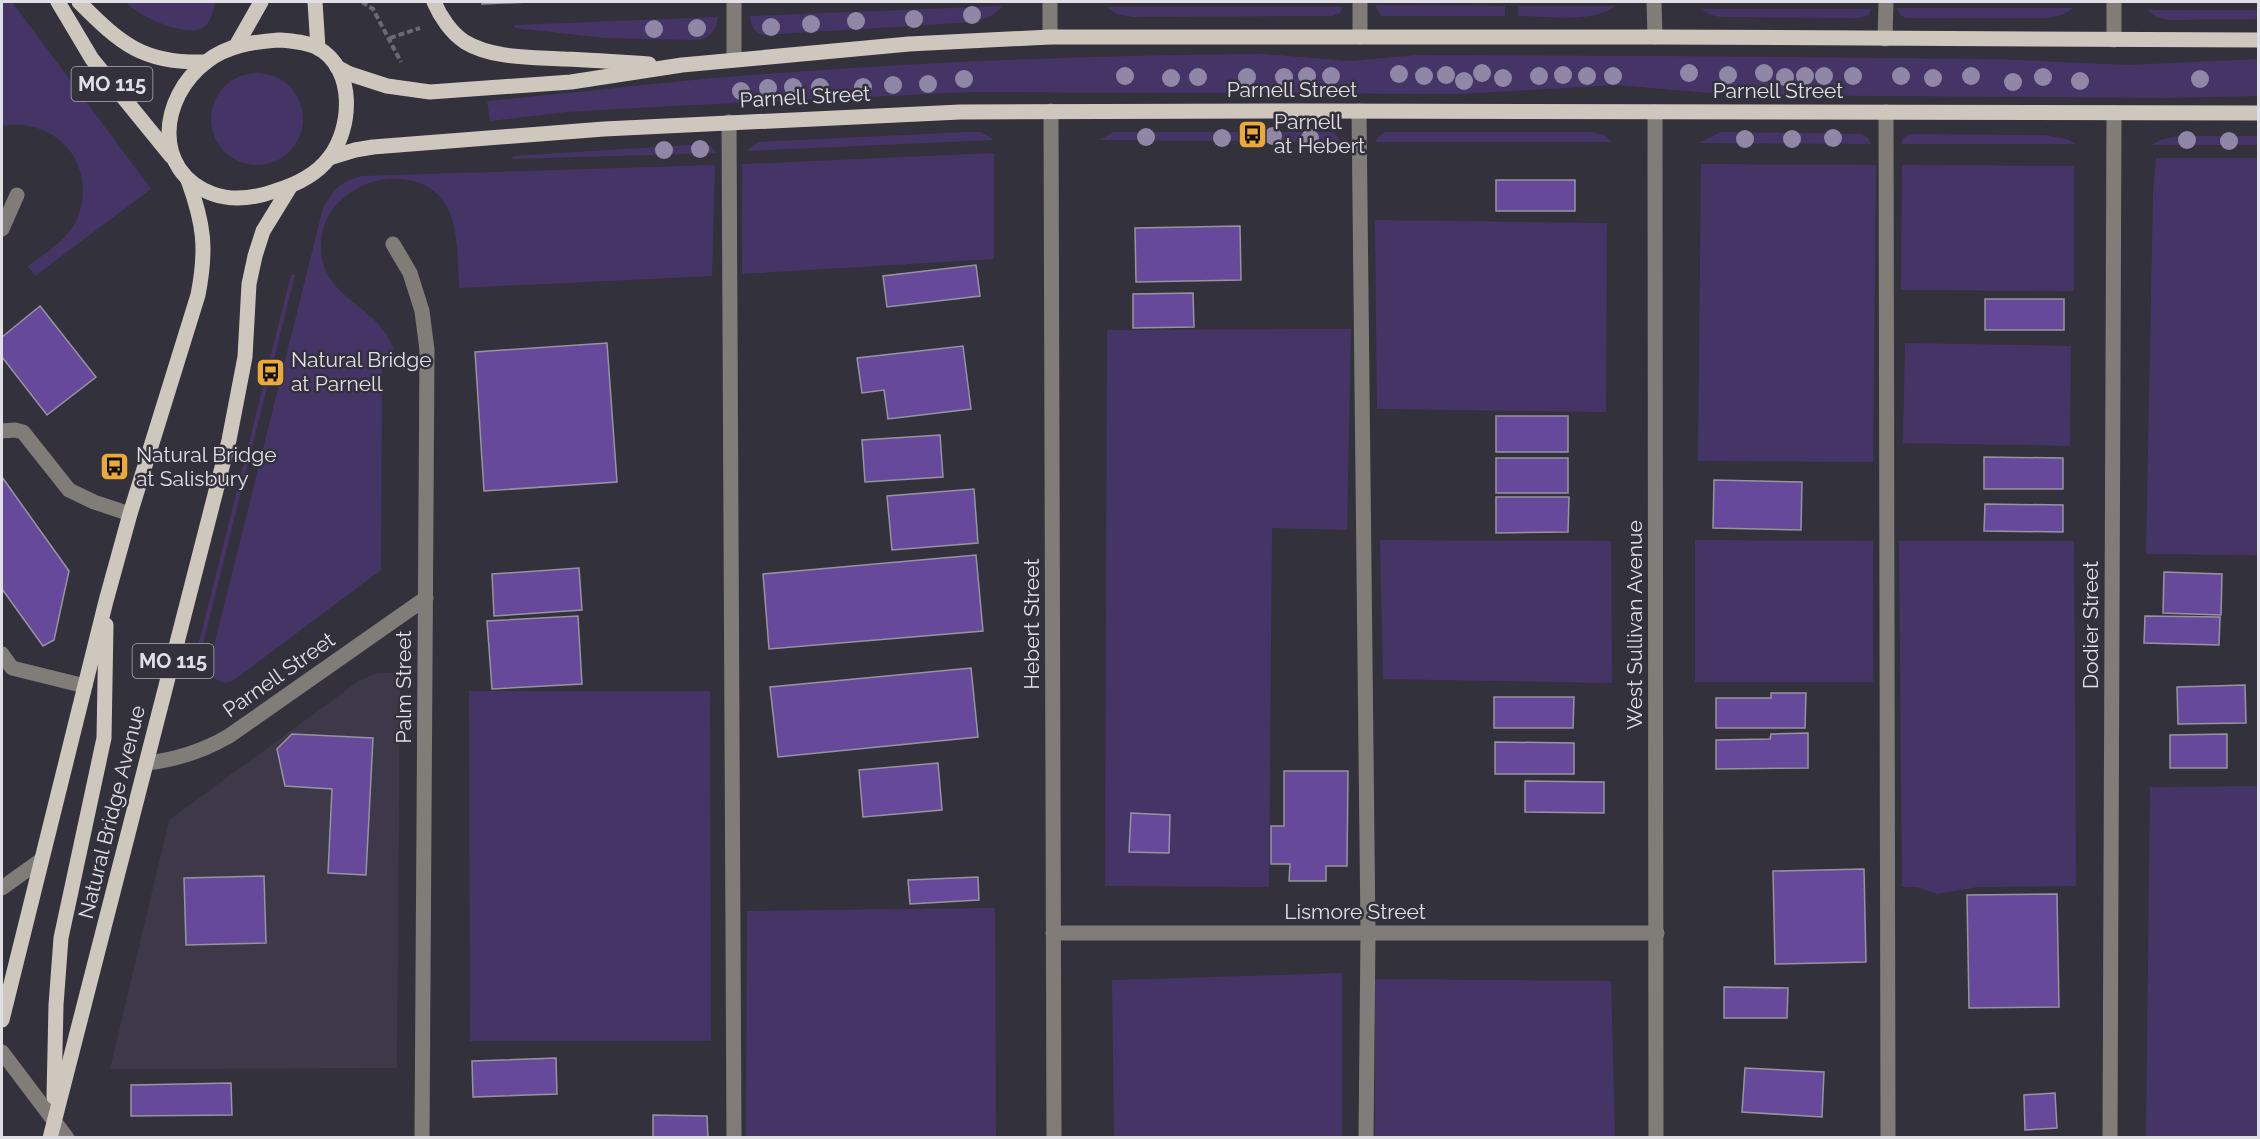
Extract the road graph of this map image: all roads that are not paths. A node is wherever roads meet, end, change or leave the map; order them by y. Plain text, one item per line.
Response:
1 (58, 2) edge
2 (79, 2) edge
3 (261, 2) edge
4 (315, 2) edge
5 (434, 2) edge
6 (734, 2) edge
7 (1050, 2) edge
8 (1360, 2) edge
9 (1654, 2) edge
10 (1886, 2) edge
11 (2114, 2) edge
12 (1050, 37) junction
13 (1360, 37) junction
14 (1655, 37) junction
15 (1885, 39) junction
16 (2114, 40) junction
17 (2259, 40) edge
18 (236, 46) junction
19 (318, 48) junction
20 (734, 60) junction
21 (206, 62) junction
22 (682, 65) junction
23 (337, 67) junction
24 (1051, 111) junction
25 (1359, 111) junction
26 (1655, 112) junction
27 (1886, 112) junction
28 (2114, 113) junction
29 (2259, 113) edge
30 (729, 122) junction
31 (329, 158) junction
32 (174, 160) junction
33 (188, 180) junction
34 (290, 187) junction
35 (17, 195) dead end
36 (2, 229) edge
37 (393, 244) dead end
38 (2, 431) edge
39 (130, 514) junction
40 (426, 598) junction
41 (106, 601) junction
42 (2, 654) edge
43 (85, 686) junction
44 (146, 763) junction
45 (41, 860) junction
46 (2, 888) edge
47 (1053, 933) junction
48 (1368, 933) junction
49 (1657, 933) junction
50 (2, 1020) edge
51 (2, 1052) edge
52 (54, 1121) junction
53 (50, 1137) edge
54 (67, 1137) edge
55 (422, 1137) edge
56 (734, 1137) edge
57 (1054, 1137) edge
58 (1366, 1137) edge
59 (1656, 1137) edge
60 (1888, 1137) edge
61 (2110, 1137) edge

1 - 32 main road, MO 115
2 - 21 main road, MO 115
3 - 18 main road
4 - 19 main road
5 - 22 main road
6 - 20 street
7 - 12 street
8 - 13 street
9 - 14 street
10 - 15 street
11 - 16 street
12 - 13 main road, Parnell Street
12 - 20 main road, Parnell Street
13 - 14 main road, Parnell Street
14 - 15 main road, Parnell Street
15 - 16 main road, Parnell Street
16 - 17 main road, Parnell Street
18 - 19 main road
18 - 21 main road
19 - 23 main road
20 - 22 main road, Parnell Street
21 - 32 main road
22 - 23 main road, Parnell Street
23 - 31 main road
24 - 25 main road, Parnell Street
24 - 30 main road, Parnell Street
24 - 47 street, Hebert Street
25 - 26 main road, Parnell Street
25 - 48 street
26 - 27 main road, Parnell Street
26 - 49 street, West Sullivan Avenue
27 - 28 main road, Parnell Street
27 - 60 street
28 - 29 main road, Parnell Street
28 - 61 street, Dodier Street
30 - 31 main road, Parnell Street
30 - 56 street
31 - 34 main road
32 - 33 main road
33 - 34 main road
33 - 39 main road
34 - 44 main road, Natural Bridge Avenue / MO 115
35 - 36 street
37 - 40 street, Palm Street
38 - 39 street
39 - 41 main road
40 - 44 street, Parnell Street
40 - 55 street, Palm Street
41 - 43 main road
41 - 52 main road
42 - 43 street
43 - 45 main road
44 - 52 main road, Natural Bridge Avenue / MO 115
45 - 46 street
45 - 50 main road
47 - 48 street, Lismore Street
47 - 57 street, Hebert Street
48 - 49 street, Lismore Street
48 - 58 street
49 - 59 street, West Sullivan Avenue
51 - 52 street
52 - 53 main road, Natural Bridge Avenue / MO 115
52 - 54 street

